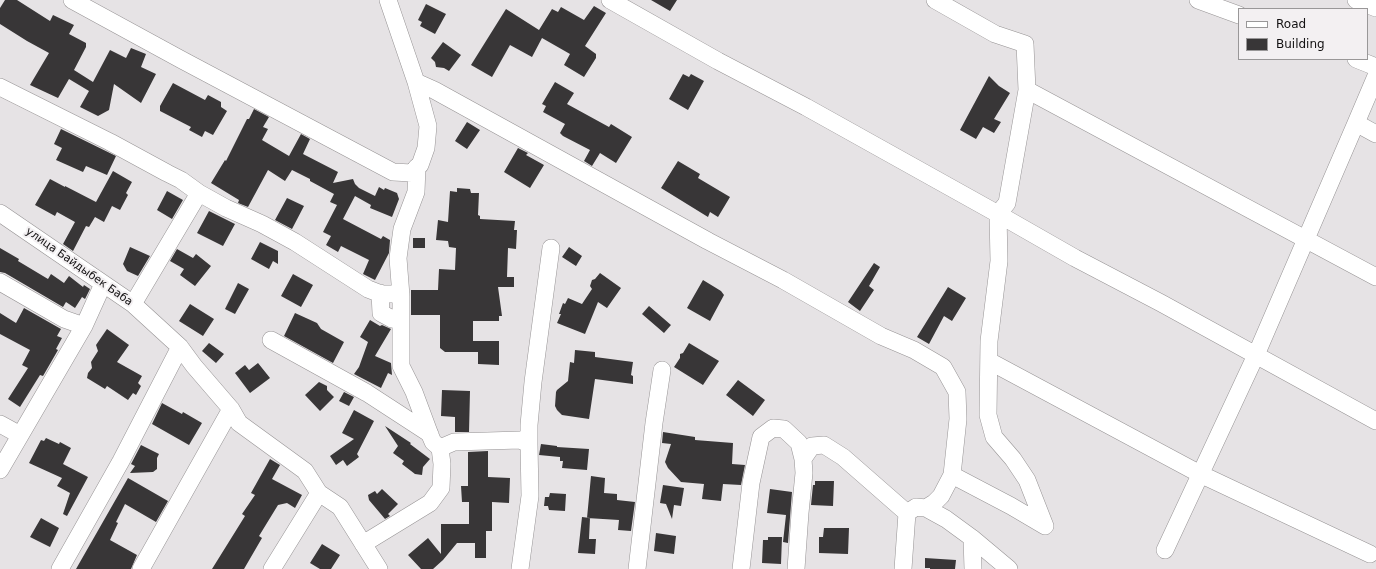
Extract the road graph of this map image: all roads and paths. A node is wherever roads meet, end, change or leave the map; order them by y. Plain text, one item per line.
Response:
1 (72, 0) edge
2 (388, 0) edge
3 (610, 0) edge
4 (935, 0) edge
5 (1198, 0) edge
6 (1356, 0) edge
7 (1376, 8) edge
8 (1238, 15) edge
9 (1359, 60) edge
10 (1376, 66) edge
11 (1376, 76) edge
12 (416, 82) junction
13 (0, 87) edge
14 (1027, 90) junction
15 (1356, 123) junction
16 (1376, 134) edge
17 (416, 166) junction
18 (199, 193) junction
19 (0, 213) edge
20 (998, 214) junction
21 (1306, 240) junction
22 (551, 248) dead end
23 (1376, 277) edge
24 (0, 282) edge
25 (103, 284) junction
26 (380, 293) junction
27 (401, 294) junction
28 (133, 304) junction
29 (401, 320) junction
30 (84, 326) junction
31 (271, 340) dead end
32 (180, 346) junction
33 (1256, 356) junction
34 (988, 361) junction
35 (662, 370) dead end
36 (231, 408) junction
37 (1376, 421) edge
38 (0, 424) edge
39 (20, 435) junction
40 (435, 441) junction
41 (529, 444) junction
42 (803, 459) junction
43 (0, 470) edge
44 (1200, 474) junction
45 (952, 475) junction
46 (319, 493) junction
47 (926, 508) junction
48 (907, 513) junction
49 (972, 538) junction
50 (363, 544) junction
51 (1165, 550) dead end
52 (1370, 554) dead end
53 (60, 569) edge
54 (141, 569) edge
55 (272, 569) edge
56 (379, 569) edge
57 (520, 569) edge
58 (637, 569) edge
59 (741, 569) edge
60 (796, 569) edge
61 (903, 569) edge
62 (973, 569) edge
63 (1009, 569) edge

1 - 17 street
2 - 12 street
3 - 20 street
4 - 14 street
5 - 8 street
6 - 7 street
9 - 10 street
11 - 15 street
12 - 17 street
12 - 45 street
13 - 18 street
14 - 20 street
14 - 21 street
15 - 16 street
15 - 21 street
17 - 27 street
18 - 26 street
18 - 28 street
19 - 25 street, улица Байдыбек Баба
20 - 33 street
20 - 34 street
21 - 23 street
21 - 33 street
22 - 41 street
24 - 30 street
25 - 28 street, улица Байдыбек Баба
25 - 30 street
26 - 27 street
26 - 29 street
27 - 29 street
28 - 32 street, улица Байдыбек Баба
29 - 40 street
30 - 39 street
31 - 40 street
32 - 36 street, улица Байдыбек Баба
32 - 53 street
33 - 37 street
33 - 44 street
34 - 44 street
34 - 45 street
35 - 58 street
36 - 46 street, улица Байдыбек Баба
36 - 54 street
38 - 39 street
39 - 43 street
40 - 41 street
40 - 50 street
41 - 57 street
42 - 48 street
42 - 59 street
42 - 60 street
44 - 51 street
44 - 52 street
45 - 47 street
46 - 50 street, улица Байдыбек Баба
46 - 55 street
47 - 48 street
47 - 49 street
48 - 61 street
49 - 62 street
49 - 63 street
50 - 56 street, улица Байдыбек Баба

